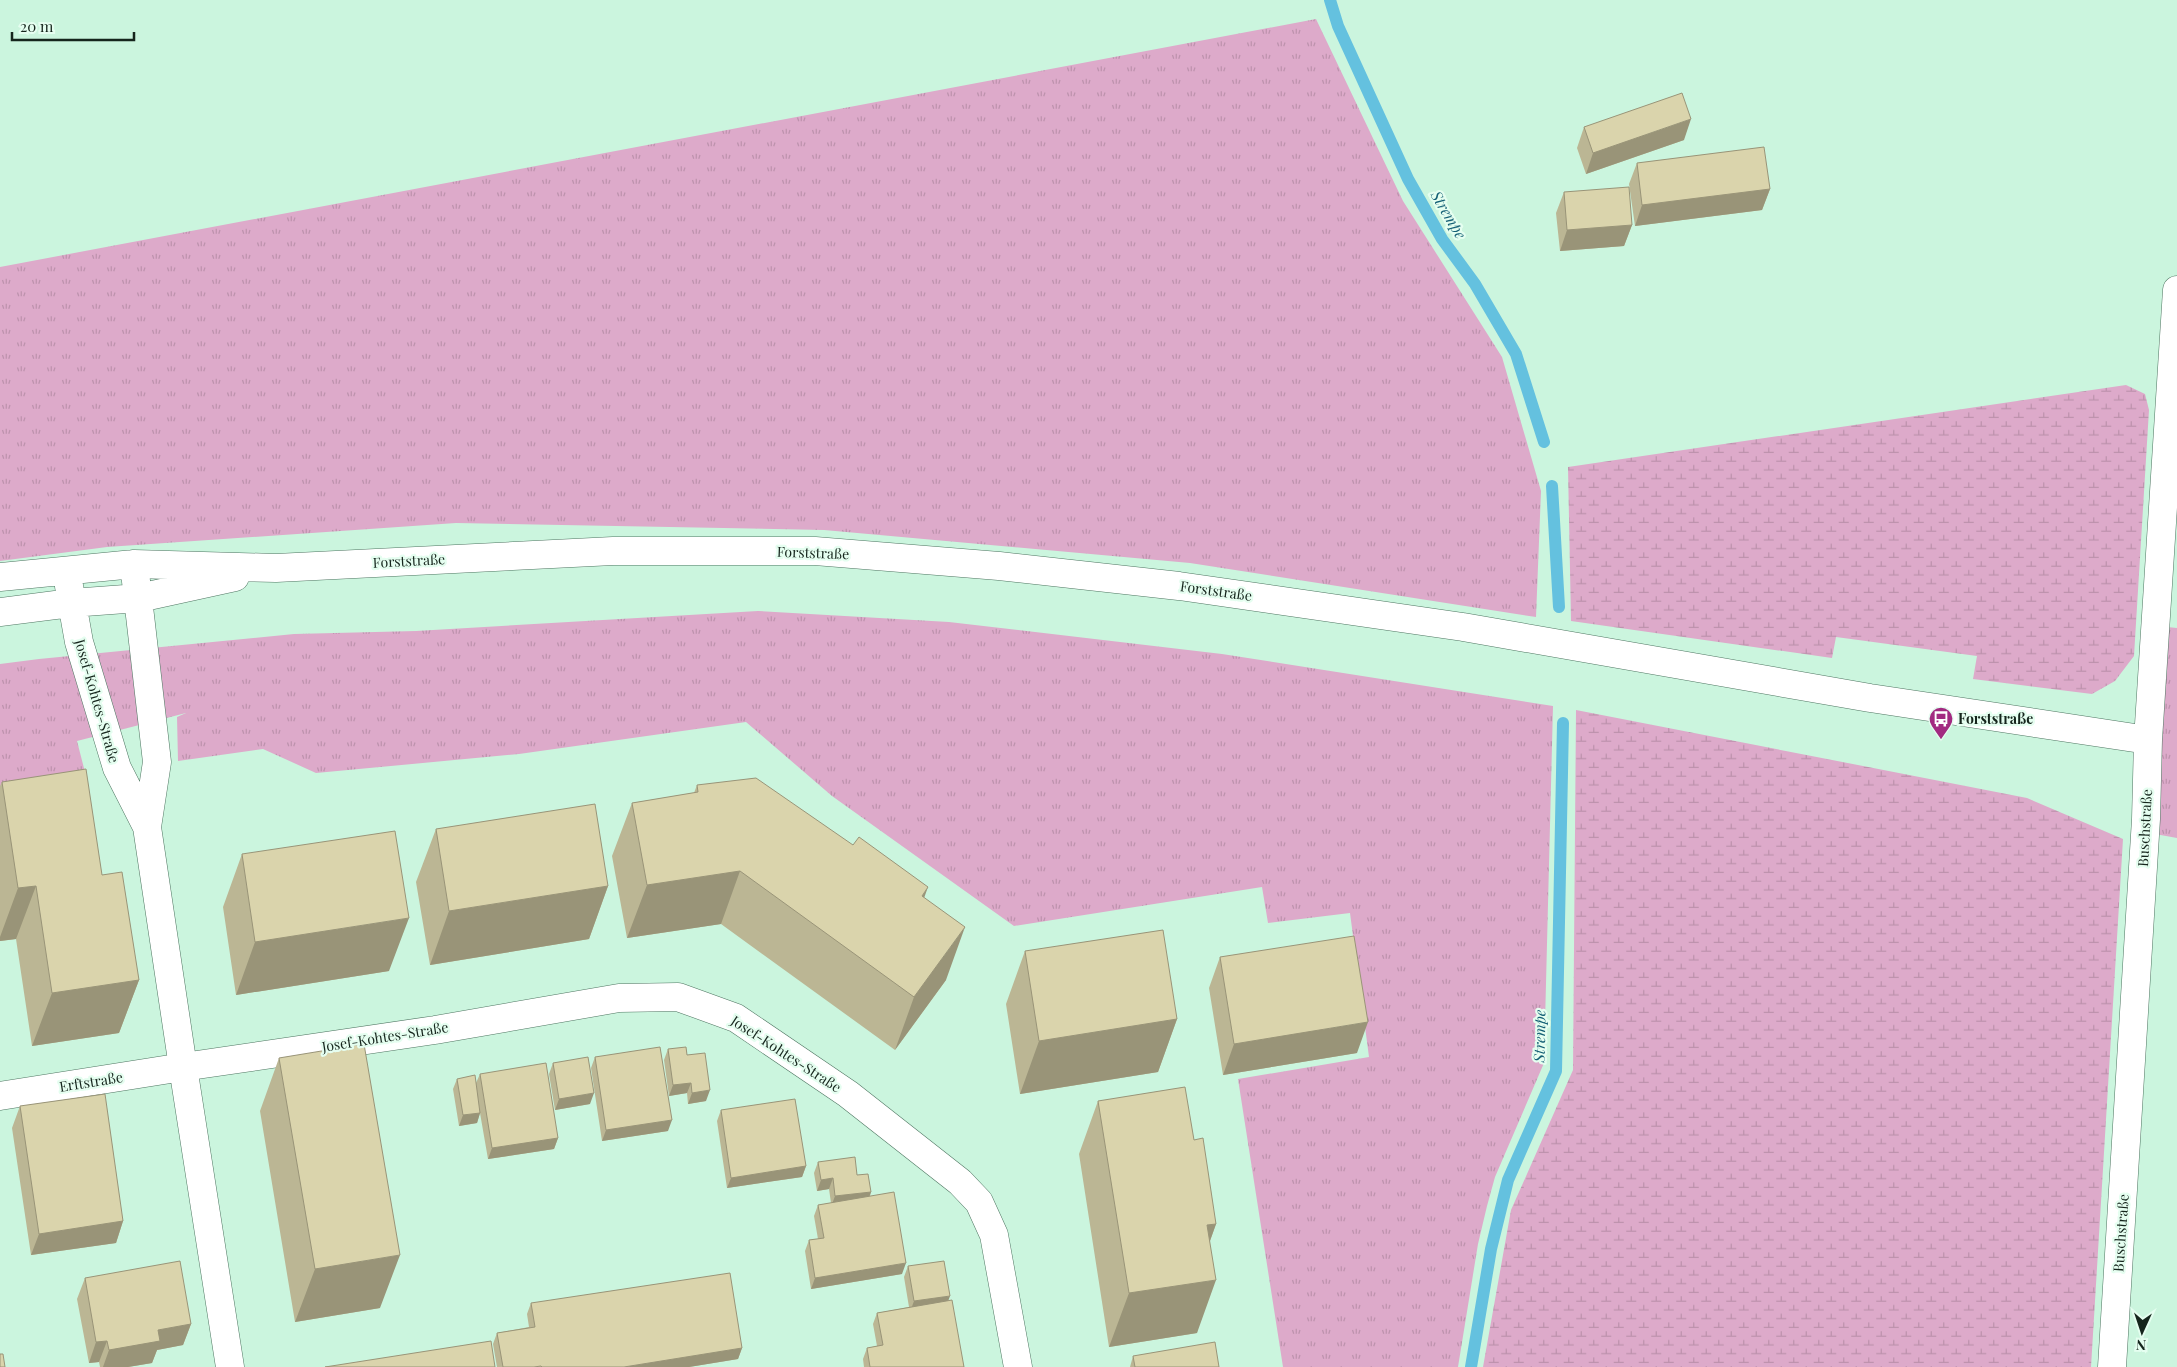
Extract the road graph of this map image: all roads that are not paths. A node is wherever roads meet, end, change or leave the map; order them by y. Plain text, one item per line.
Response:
1 (2177, 290) edge
2 (134, 564) junction
3 (276, 568) junction
4 (67, 569) junction
5 (0, 577) edge
6 (139, 598) junction
7 (71, 603) junction
8 (0, 612) edge
9 (2148, 740) junction
10 (147, 828) junction
11 (182, 1067) junction
12 (0, 1096) edge
13 (230, 1367) edge
14 (1018, 1367) edge
15 (2112, 1367) edge

1 - 9 street, Buschstraße
2 - 3 street, Forststraße
2 - 4 street, Forststraße
2 - 6 street, Josef-Kohtes-Straße
3 - 6 street, Forststraße
3 - 9 street, Forststraße
4 - 5 street, Forststraße
4 - 7 street, Josef-Kohtes-Straße
6 - 7 street, Forststraße
6 - 10 street, Josef-Kohtes-Straße
7 - 8 street, Forststraße
7 - 10 street, Josef-Kohtes-Straße
9 - 15 street, Buschstraße
10 - 11 street, Josef-Kohtes-Straße
11 - 12 street, Erftstraße
11 - 13 street, Josef-Kohtes-Straße
11 - 14 street, Josef-Kohtes-Straße

